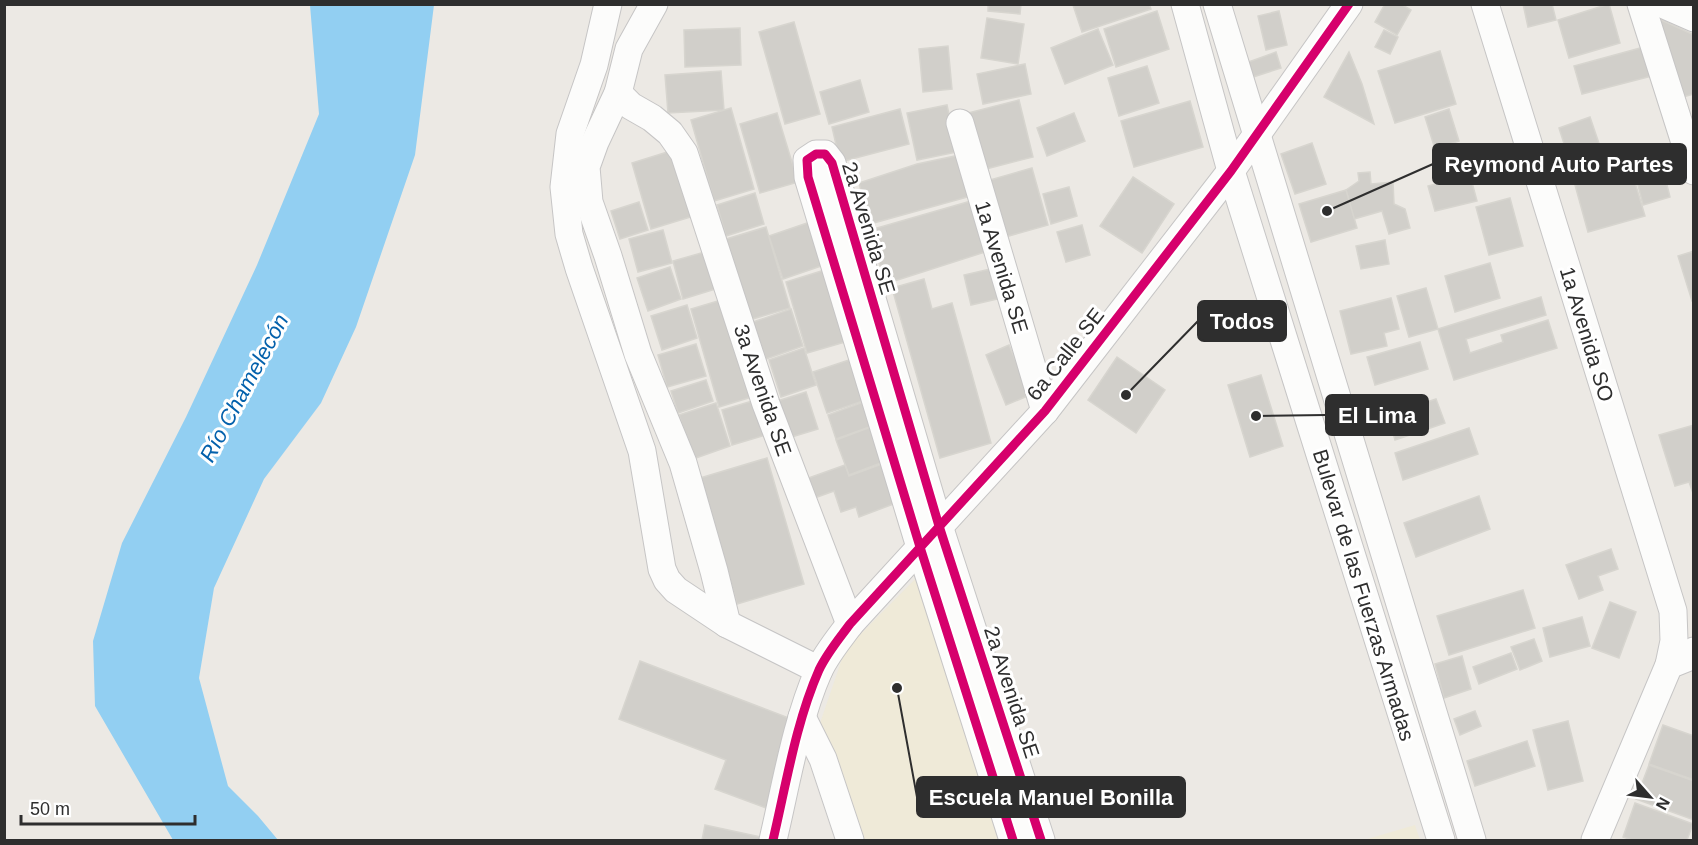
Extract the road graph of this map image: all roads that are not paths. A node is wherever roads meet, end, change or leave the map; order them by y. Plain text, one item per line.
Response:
1 (608, 4) edge
2 (654, 4) edge
3 (1185, 4) edge
4 (1217, 4) edge
5 (1349, 4) edge
6 (1485, 4) edge
7 (1641, 4) edge
8 (1662, 4) edge
9 (1694, 18) edge
10 (618, 93) junction
11 (960, 123) dead end
12 (1258, 134) junction
13 (1231, 171) junction
14 (1694, 171) edge
15 (1045, 411) junction
16 (939, 526) junction
17 (920, 547) junction
18 (727, 624) junction
19 (850, 624) junction
20 (1694, 651) edge
21 (1669, 665) junction
22 (819, 670) junction
23 (802, 717) junction
24 (773, 840) edge
25 (849, 840) edge
26 (1013, 840) edge
27 (1041, 840) edge
28 (1441, 840) edge
29 (1472, 840) edge
30 (1595, 840) edge

1 - 18 street
2 - 10 street
3 - 13 street, Bulevar de las Fuerzas Armadas
4 - 12 street, Bulevar de las Fuerzas Armadas
5 - 12 street, 6a Calle SE
6 - 21 street, 1a Avenida SO
7 - 14 street
8 - 9 street
10 - 18 street
10 - 19 street, 3a Avenida SE
11 - 15 street, 1a Avenida SE
12 - 13 street, 6a Calle SE
12 - 29 street, Bulevar de las Fuerzas Armadas
13 - 15 street, 6a Calle SE
13 - 28 street, Bulevar de las Fuerzas Armadas
15 - 16 street, 6a Calle SE
16 - 17 street, 6a Calle SE
16 - 17 street, 2a Avenida SE
16 - 27 street, 2a Avenida SE
17 - 19 street, 6a Calle SE
17 - 26 street, 2a Avenida SE
18 - 22 street
19 - 22 street, 6a Calle SE
20 - 21 street
21 - 30 street, 1a Avenida SO
22 - 23 street, 6a Calle SE
23 - 24 street, 6a Calle SE
23 - 25 street

